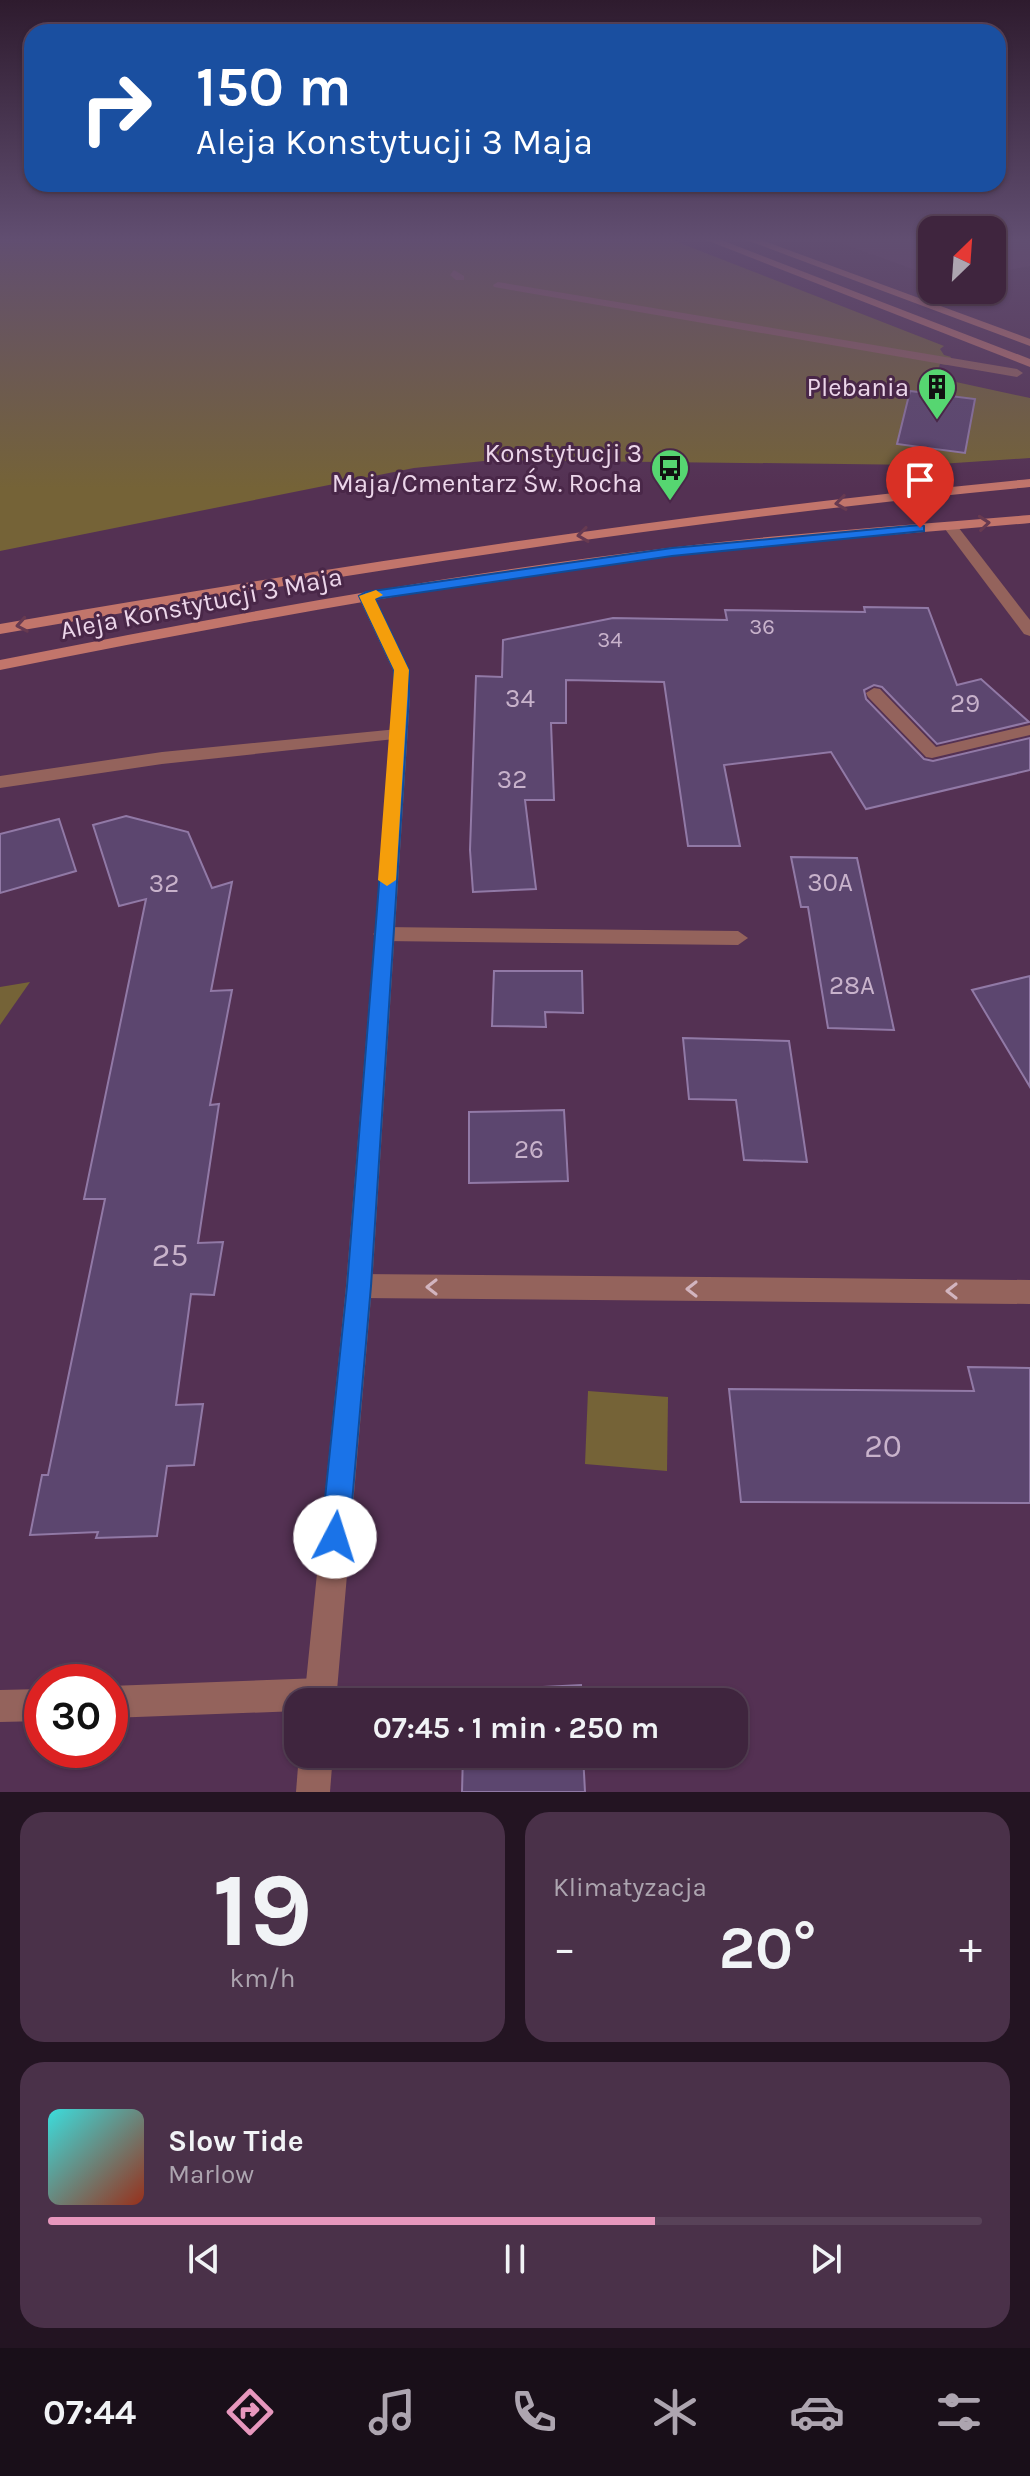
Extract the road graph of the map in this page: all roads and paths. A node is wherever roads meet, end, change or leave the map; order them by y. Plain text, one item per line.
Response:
1 (715, 322) edge
2 (923, 322) edge
3 (972, 322) edge
4 (1030, 343) edge
5 (1030, 363) edge
6 (1017, 373) dead end
7 (1030, 483) edge
8 (1030, 519) edge
9 (950, 526) junction
10 (366, 596) junction
11 (0, 629) edge
12 (1030, 631) edge
13 (0, 665) edge
14 (874, 693) dead end
15 (1030, 730) edge
16 (398, 734) junction
17 (0, 782) edge
18 (383, 934) junction
19 (738, 938) dead end
20 (359, 1286) junction
21 (1030, 1292) edge
22 (321, 1688) edge
23 (284, 1699) edge
24 (128, 1702) edge
25 (24, 1705) edge
26 (0, 1706) edge
27 (315, 1768) edge
28 (313, 1792) edge

1 - 6 street
2 - 5 main road
3 - 4 main road
7 -> 11 main road, Aleja Konstytucji 3 Maja
9 -> 8 main road, Aleja Konstytucji 3 Maja
9 - 10 main road, Aleja Konstytucji 3 Maja
9 - 12 street
10 - 13 main road, Aleja Konstytucji 3 Maja
10 - 16 street
14 - 15 street
16 - 17 street
16 - 18 street
18 - 19 street
18 - 20 street
21 -> 20 street
20 - 22 street
23 - 24 street
25 - 26 street
27 - 28 street

